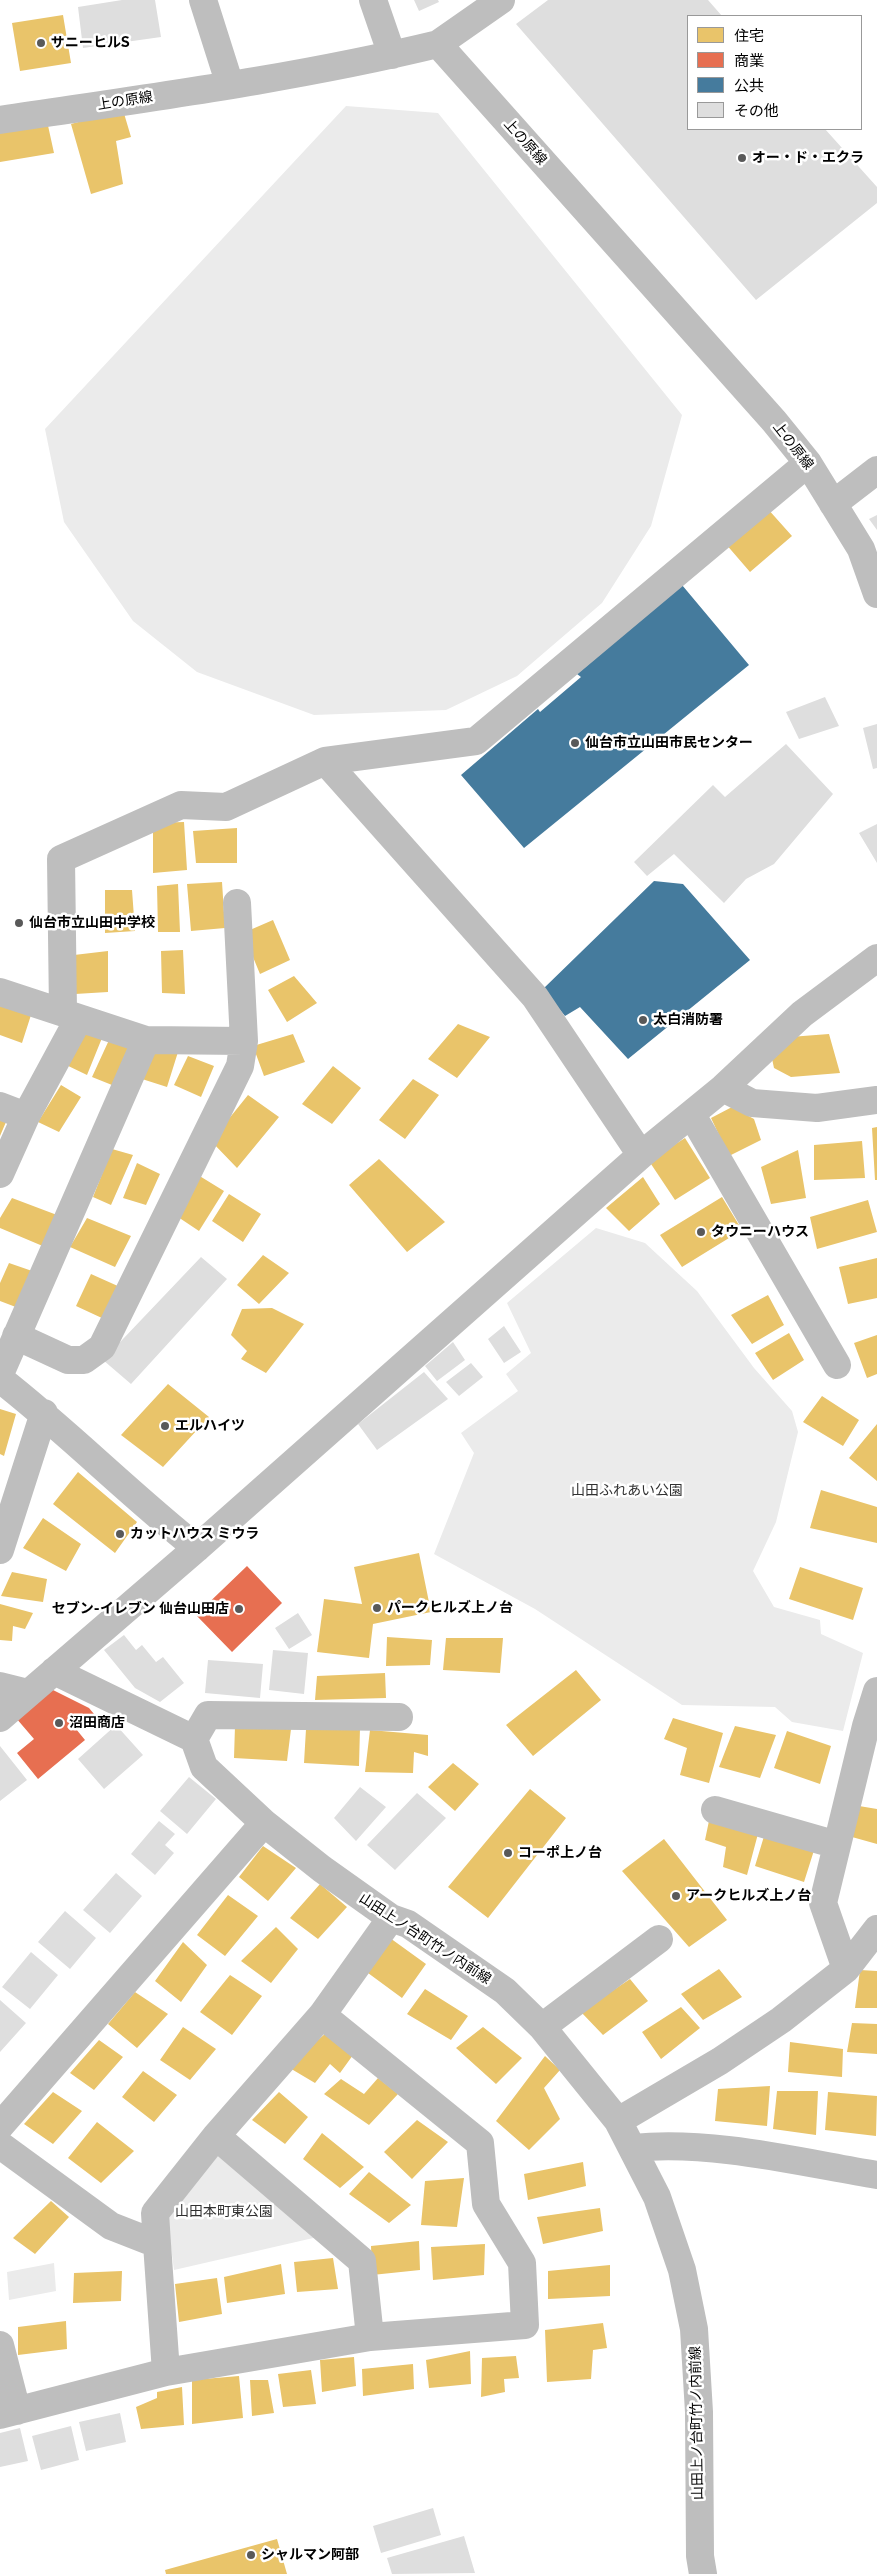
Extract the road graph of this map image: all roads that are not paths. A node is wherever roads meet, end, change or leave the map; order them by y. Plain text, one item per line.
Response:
1 (203, 0) edge
2 (373, 0) edge
3 (500, 0) edge
4 (438, 44) junction
5 (392, 55) junction
6 (230, 86) junction
7 (0, 120) edge
8 (808, 463) junction
9 (877, 470) edge
10 (833, 504) junction
11 (877, 594) edge
12 (325, 762) junction
13 (237, 903) dead end
14 (877, 958) edge
15 (0, 992) edge
16 (71, 1014) junction
17 (146, 1040) junction
18 (244, 1041) junction
19 (723, 1088) junction
20 (877, 1100) edge
21 (0, 1106) edge
22 (692, 1115) junction
23 (26, 1116) junction
24 (641, 1155) junction
25 (0, 1174) edge
26 (16, 1336) junction
27 (837, 1365) dead end
28 (0, 1374) edge
29 (0, 1378) edge
30 (44, 1413) junction
31 (196, 1548) junction
32 (0, 1550) edge
33 (54, 1671) junction
34 (0, 1686) edge
35 (877, 1691) edge
36 (28, 1693) junction
37 (399, 1717) dead end
38 (0, 1718) edge
39 (194, 1739) junction
40 (716, 1810) dead end
41 (264, 1823) junction
42 (837, 1845) junction
43 (391, 1918) junction
44 (877, 1929) edge
45 (659, 1939) dead end
46 (846, 1969) junction
47 (322, 2015) junction
48 (542, 2027) junction
49 (618, 2121) junction
50 (0, 2126) edge
51 (216, 2136) junction
52 (0, 2145) edge
53 (633, 2148) junction
54 (877, 2175) edge
55 (157, 2244) junction
56 (370, 2338) junction
57 (0, 2346) edge
58 (166, 2372) junction
59 (8, 2413) edge
60 (703, 2574) edge

1 - 6 street
2 - 5 street
3 - 4 street
4 - 5 street, 上の原線
4 - 8 street, 上の原線
5 - 6 street, 上の原線
6 - 7 street, 上の原線
8 - 10 street, 上の原線
8 - 12 street
9 - 10 street
10 - 11 street, 上の原線
12 - 16 street
12 - 24 street
13 - 18 street
14 - 19 street
15 - 16 street
16 - 17 street
16 - 23 street
17 - 18 street
17 - 26 street
18 - 26 street
19 - 20 street
19 - 22 street
21 - 23 street
22 - 24 street
22 - 27 street
23 - 25 street
24 - 31 street
26 - 28 street
29 - 30 street
30 - 31 street
30 - 32 street
31 - 33 street
33 - 36 street
33 - 39 street
34 - 36 street
35 - 42 street
36 - 38 street
37 - 39 street
39 - 41 street, 山田上ノ台町竹ノ内前線
40 - 42 street
41 - 43 street, 山田上ノ台町竹ノ内前線
41 - 50 street
42 - 46 street
43 - 47 street
43 - 48 street, 山田上ノ台町竹ノ内前線
44 - 46 street
45 - 48 street
46 - 49 street
47 - 51 street
47 - 56 street
48 - 49 street, 山田上ノ台町竹ノ内前線
49 - 53 street, 山田上ノ台町竹ノ内前線
51 - 55 street
51 - 56 street
52 - 55 street
53 - 54 street
53 - 60 street, 山田上ノ台町竹ノ内前線
55 - 58 street
56 - 58 street
57 - 59 street
58 - 59 street

